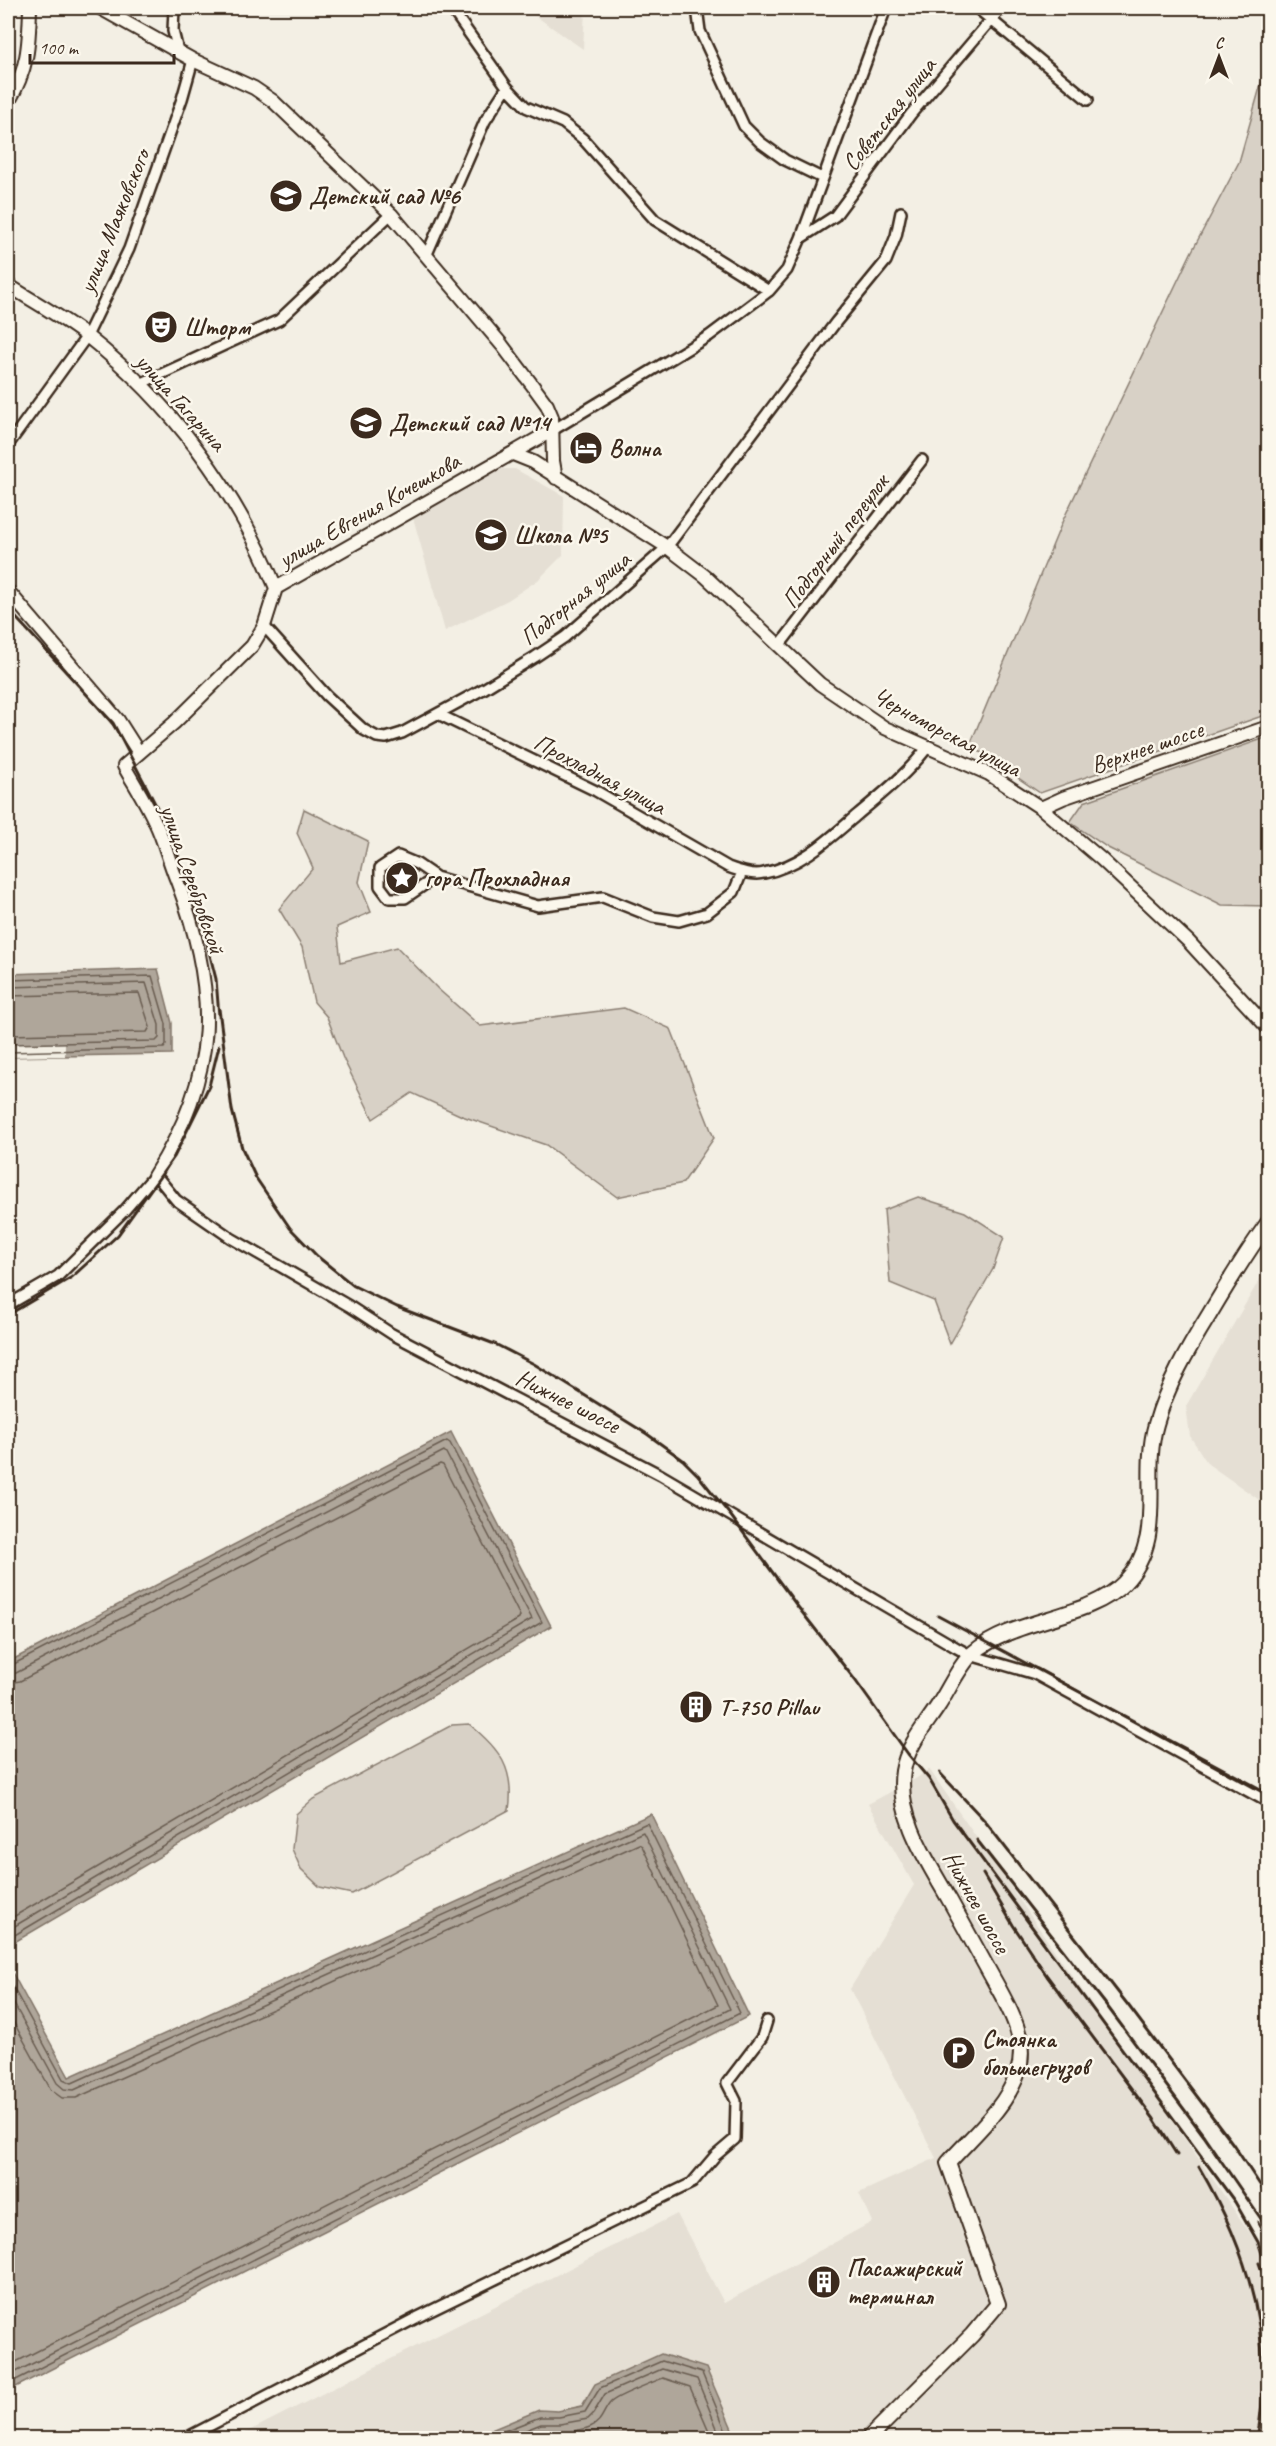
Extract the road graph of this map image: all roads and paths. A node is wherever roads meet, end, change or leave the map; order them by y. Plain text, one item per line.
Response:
1 (30, 8) edge
2 (100, 8) edge
3 (174, 8) edge
4 (451, 8) edge
5 (697, 8) edge
6 (886, 8) edge
7 (977, 8) edge
8 (1001, 8) edge
9 (992, 19) junction
10 (178, 51) junction
11 (193, 60) junction
12 (507, 87) junction
13 (1088, 100) dead end
14 (8, 103) edge
15 (822, 178) junction
16 (901, 212) dead end
17 (391, 214) junction
18 (801, 238) junction
19 (427, 254) junction
20 (8, 285) edge
21 (769, 291) junction
22 (87, 336) junction
23 (142, 383) junction
24 (553, 430) junction
25 (8, 445) edge
26 (513, 454) junction
27 (922, 460) dead end
28 (556, 478) junction
29 (667, 547) junction
30 (276, 588) junction
31 (8, 591) edge
32 (264, 627) junction
33 (779, 646) junction
34 (438, 714) junction
35 (1269, 728) edge
36 (927, 748) junction
37 (139, 753) junction
38 (1041, 808) junction
39 (742, 872) junction
40 (436, 877) junction
41 (1269, 1028) edge
42 (154, 1176) junction
43 (1269, 1223) edge
44 (8, 1305) edge
45 (970, 1655) junction
46 (1269, 1802) edge
47 (767, 2021) dead end
48 (186, 2439) edge
49 (869, 2439) edge

1 - 14 street
2 - 10 street
3 - 10 street
4 - 12 street
5 - 15 street
6 - 15 street, улица Евгения Кочешкова
7 - 9 street
8 - 9 street, Советская улица
9 - 13 street
9 - 18 street, Советская улица
10 - 11 street
11 - 17 street
11 - 22 street, улица Маяковского
12 - 19 street
12 - 21 street
15 - 18 street, улица Евгения Кочешкова
16 - 29 street, Подгорная улица
17 - 19 street
17 - 23 street
18 - 21 street, улица Евгения Кочешкова
19 - 24 street
20 - 22 street, улица Гагарина
21 - 24 street, улица Евгения Кочешкова
22 - 23 street, улица Гагарина
22 - 25 street, улица Маяковского
23 - 30 street, улица Гагарина
24 - 26 street, улица Евгения Кочешкова
24 - 28 street
26 - 28 street, Черноморская улица
26 - 30 street, улица Евгения Кочешкова
27 - 33 street, Подгорный переулок
28 - 29 street, Черноморская улица
29 - 33 street, Черноморская улица
29 - 34 street, Подгорная улица
30 - 32 street, улица Евгения Кочешкова
31 - 37 street
32 - 34 street, Подгорная улица
32 - 37 street, улица Евгения Кочешкова
33 - 36 street, Черноморская улица
34 - 39 street, Прохладная улица
35 - 38 street, Верхнее шоссе
36 - 38 street, Черноморская улица
36 - 39 street
37 - 42 street, улица Серебровской
38 - 41 street, Черноморская улица
39 - 40 street
40 - 40 street
42 - 44 street, улица Серебровской
42 - 45 street, Нижнее шоссе
43 - 45 main road
45 - 46 street, Нижнее шоссе
45 - 49 main road, Нижнее шоссе
47 - 48 street

